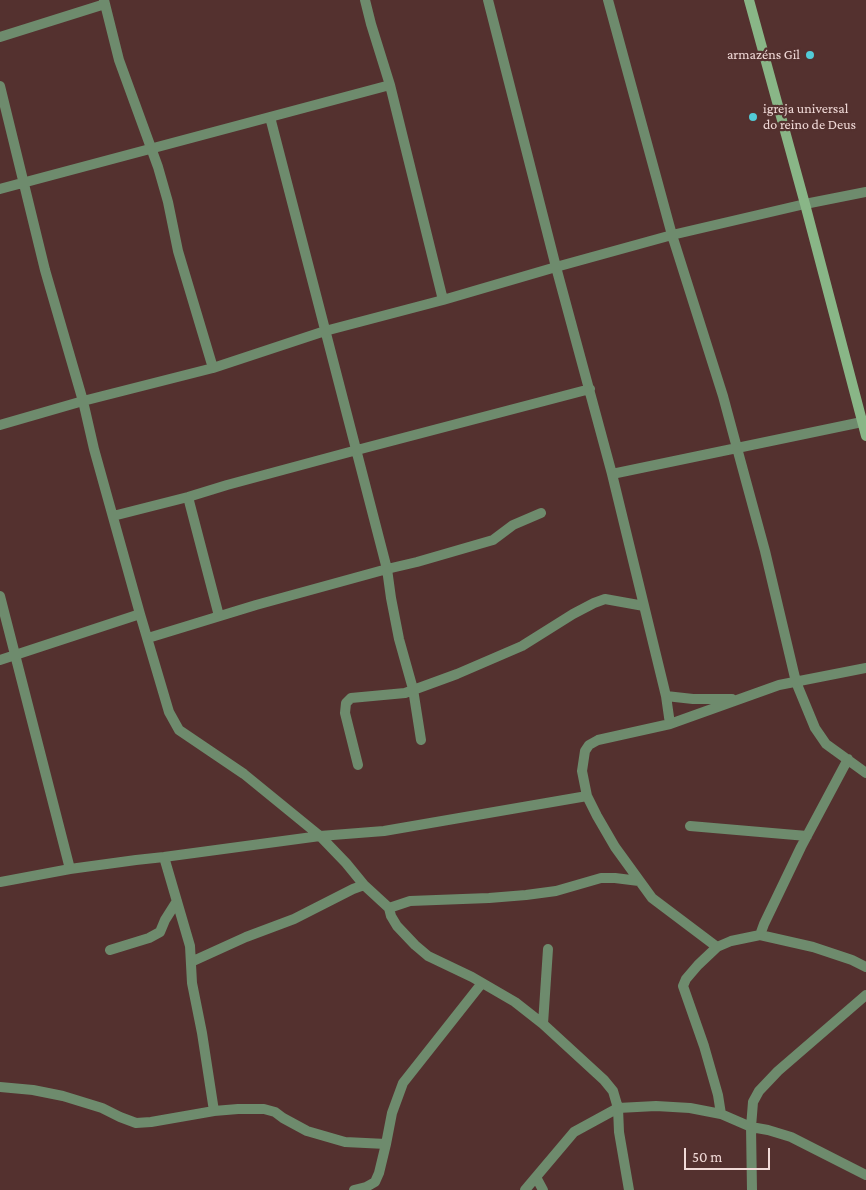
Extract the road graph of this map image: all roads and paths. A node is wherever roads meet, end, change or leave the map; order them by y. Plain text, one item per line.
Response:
1 (365, 0) edge
2 (488, 0) edge
3 (608, 0) edge
4 (749, 0) edge
5 (105, 2) edge
6 (0, 37) edge
7 (390, 85) junction
8 (0, 86) edge
9 (270, 117) junction
10 (152, 149) junction
11 (24, 183) junction
12 (0, 189) edge
13 (866, 192) edge
14 (805, 204) junction
15 (672, 235) junction
16 (556, 267) junction
17 (443, 300) junction
18 (325, 331) junction
19 (214, 368) junction
20 (590, 389) junction
21 (861, 398) edge
22 (83, 401) junction
23 (862, 422) junction
24 (0, 425) edge
25 (866, 436) edge
26 (737, 448) junction
27 (357, 450) junction
28 (612, 474) junction
29 (188, 497) junction
30 (541, 513) dead end
31 (113, 516) junction
32 (388, 569) junction
33 (0, 596) edge
34 (644, 606) junction
35 (140, 614) junction
36 (219, 616) junction
37 (148, 638) junction
38 (16, 655) junction
39 (0, 660) edge
40 (866, 668) edge
41 (796, 682) junction
42 (413, 689) junction
43 (666, 696) junction
44 (739, 699) junction
45 (670, 724) junction
46 (421, 740) dead end
47 (848, 759) junction
48 (358, 766) dead end
49 (866, 773) edge
50 (587, 796) junction
51 (690, 826) dead end
52 (320, 836) junction
53 (807, 836) junction
54 (164, 857) junction
55 (70, 869) junction
56 (0, 882) edge
57 (638, 882) junction
58 (364, 885) junction
59 (177, 901) junction
60 (389, 908) junction
61 (760, 936) junction
62 (716, 947) junction
63 (548, 949) dead end
64 (110, 950) dead end
65 (191, 962) junction
66 (866, 967) edge
67 (482, 983) junction
68 (866, 995) edge
69 (544, 1024) junction
70 (0, 1087) edge
71 (618, 1108) junction
72 (214, 1111) junction
73 (721, 1114) junction
74 (750, 1127) junction
75 (386, 1144) junction
76 (866, 1175) edge
77 (536, 1177) junction
78 (354, 1190) edge
79 (525, 1190) edge
80 (543, 1190) edge
81 (629, 1190) edge
82 (752, 1190) edge

1 - 7 street
2 - 16 street
3 - 15 street
4 - 14 street
5 - 6 street
5 - 10 street
7 - 9 street
7 - 17 street
8 - 11 street
9 - 10 street
9 - 18 street
10 - 11 street
10 - 19 street
11 - 12 street
11 - 22 street
13 - 14 street
14 - 15 street
14 - 21 street
15 - 16 street
15 - 26 street
16 - 17 street
16 - 20 street
17 - 18 street
18 - 19 street
18 - 27 street
19 - 22 street
20 - 27 street
20 - 28 street
21 - 23 street
22 - 24 street
22 - 31 street
23 - 25 street
23 - 26 street
26 - 28 street
26 - 41 street
27 - 29 street
27 - 32 street
28 - 34 street
29 - 31 street
29 - 36 street
30 - 32 street
31 - 35 street
32 - 36 street
32 - 42 street
33 - 38 street
34 - 42 street
34 - 43 street
35 - 37 street
35 - 38 street
36 - 37 street
37 - 52 street
38 - 39 street
38 - 55 street
40 - 41 street
41 - 44 street
41 - 47 street
42 - 46 street
42 - 48 street
43 - 44 street
43 - 45 street
44 - 45 street
45 - 50 street
47 - 49 street
47 - 53 street
50 - 52 street
50 - 57 street
51 - 53 street
52 - 54 street
52 - 58 street
53 - 61 street
54 - 55 street
54 - 59 street
55 - 56 street
57 - 60 street
57 - 62 street
58 - 60 street
58 - 65 street
59 - 64 street
59 - 65 street
60 - 67 street
61 - 62 street
61 - 66 street
62 - 73 street
63 - 69 street
65 - 72 street
67 - 69 street
67 - 75 street
68 - 74 street
69 - 71 street
70 - 72 street
71 - 73 street
71 - 77 street
71 - 81 street
72 - 75 street
73 - 74 street
74 - 76 street
74 - 82 street
75 - 78 street
77 - 79 street
77 - 80 street

